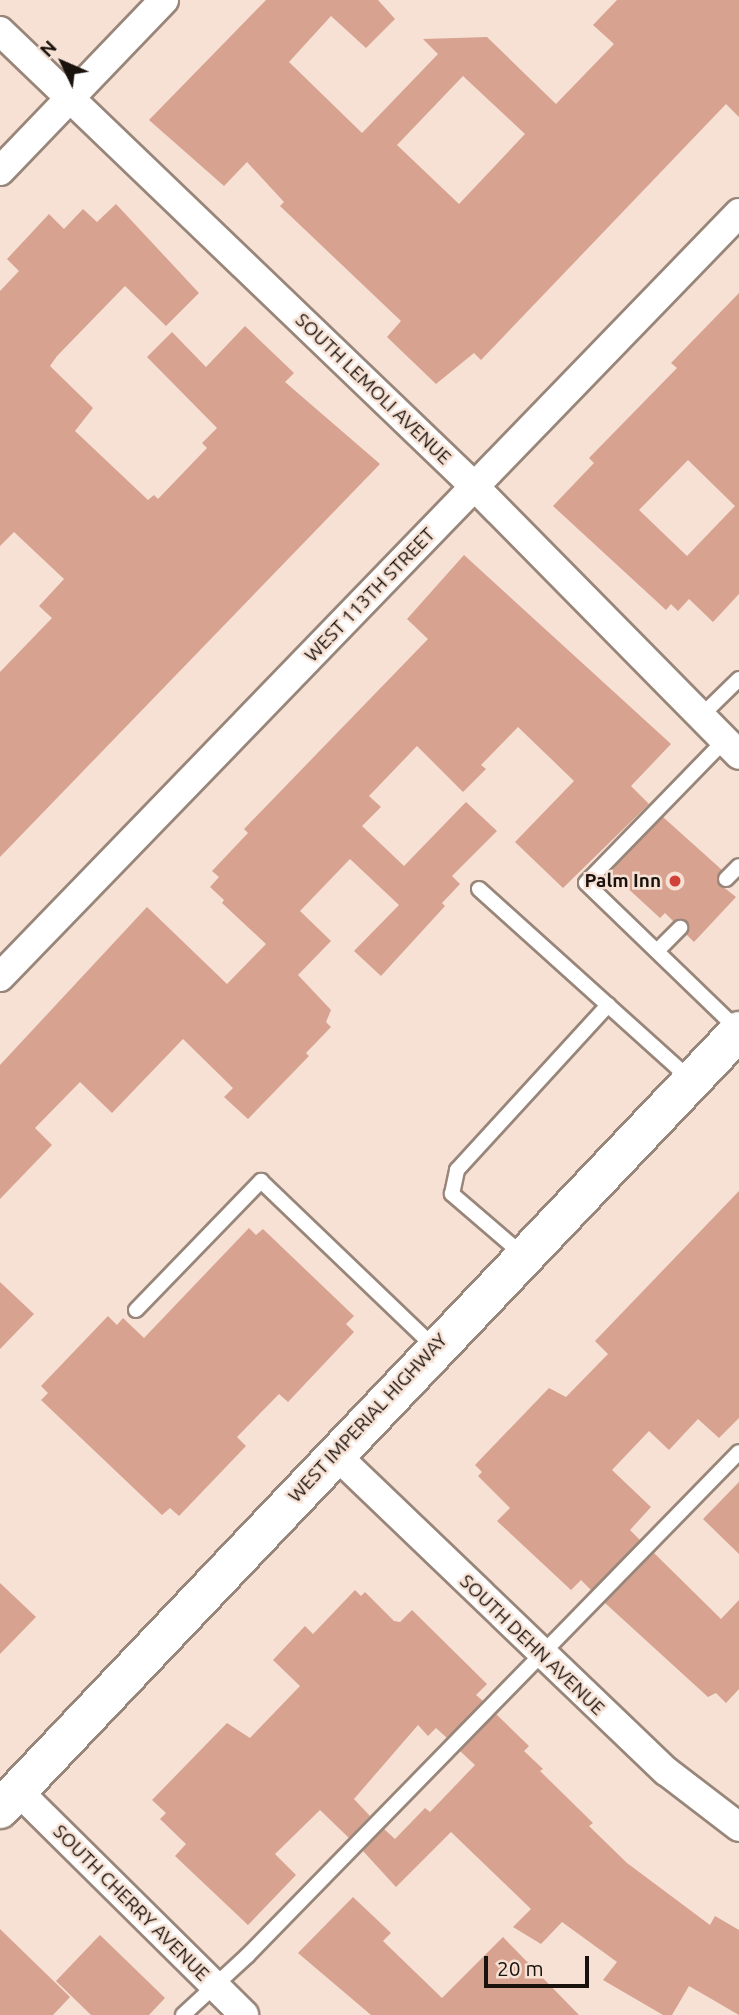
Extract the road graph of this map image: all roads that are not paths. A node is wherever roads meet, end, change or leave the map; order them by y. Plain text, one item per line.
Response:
1 (164, 0) edge
2 (0, 31) edge
3 (70, 98) junction
4 (0, 171) edge
5 (739, 213) edge
6 (475, 487) junction
7 (739, 678) edge
8 (701, 716) junction
9 (732, 747) edge
10 (739, 866) edge
11 (726, 879) dead end
12 (480, 889) dead end
13 (680, 928) dead end
14 (657, 951) junction
15 (0, 977) edge
16 (608, 1005) junction
17 (739, 1031) edge
18 (691, 1080) junction
19 (523, 1255) junction
20 (136, 1310) dead end
21 (435, 1348) junction
22 (739, 1452) edge
23 (334, 1453) junction
24 (542, 1656) junction
25 (9, 1800) edge
26 (739, 1827) edge
27 (214, 1986) junction
28 (183, 2015) edge
29 (244, 2015) edge

1 - 3 street
2 - 3 street, SOUTH LEMOLI AVENUE
3 - 4 street
3 - 6 street, SOUTH LEMOLI AVENUE
5 - 6 street, WEST 113TH STREET
6 - 8 street, SOUTH LEMOLI AVENUE
6 - 15 street, WEST 113TH STREET
7 - 8 lane
8 - 9 street, SOUTH LEMOLI AVENUE
9 - 14 lane
10 - 11 lane
12 - 16 lane
13 - 14 lane
14 - 17 lane
16 - 18 lane
16 - 19 lane
17 - 18 main road, WEST IMPERIAL HIGHWAY
18 - 19 main road, WEST IMPERIAL HIGHWAY
19 - 21 main road, WEST IMPERIAL HIGHWAY
20 - 21 lane
21 - 23 main road, WEST IMPERIAL HIGHWAY
22 - 24 lane
23 - 24 street, SOUTH DEHN AVENUE
23 - 25 main road, WEST IMPERIAL HIGHWAY
24 - 26 street, SOUTH DEHN AVENUE
24 - 27 lane
25 - 27 street, SOUTH CHERRY AVENUE
27 - 28 lane
27 - 29 street, SOUTH CHERRY AVENUE

